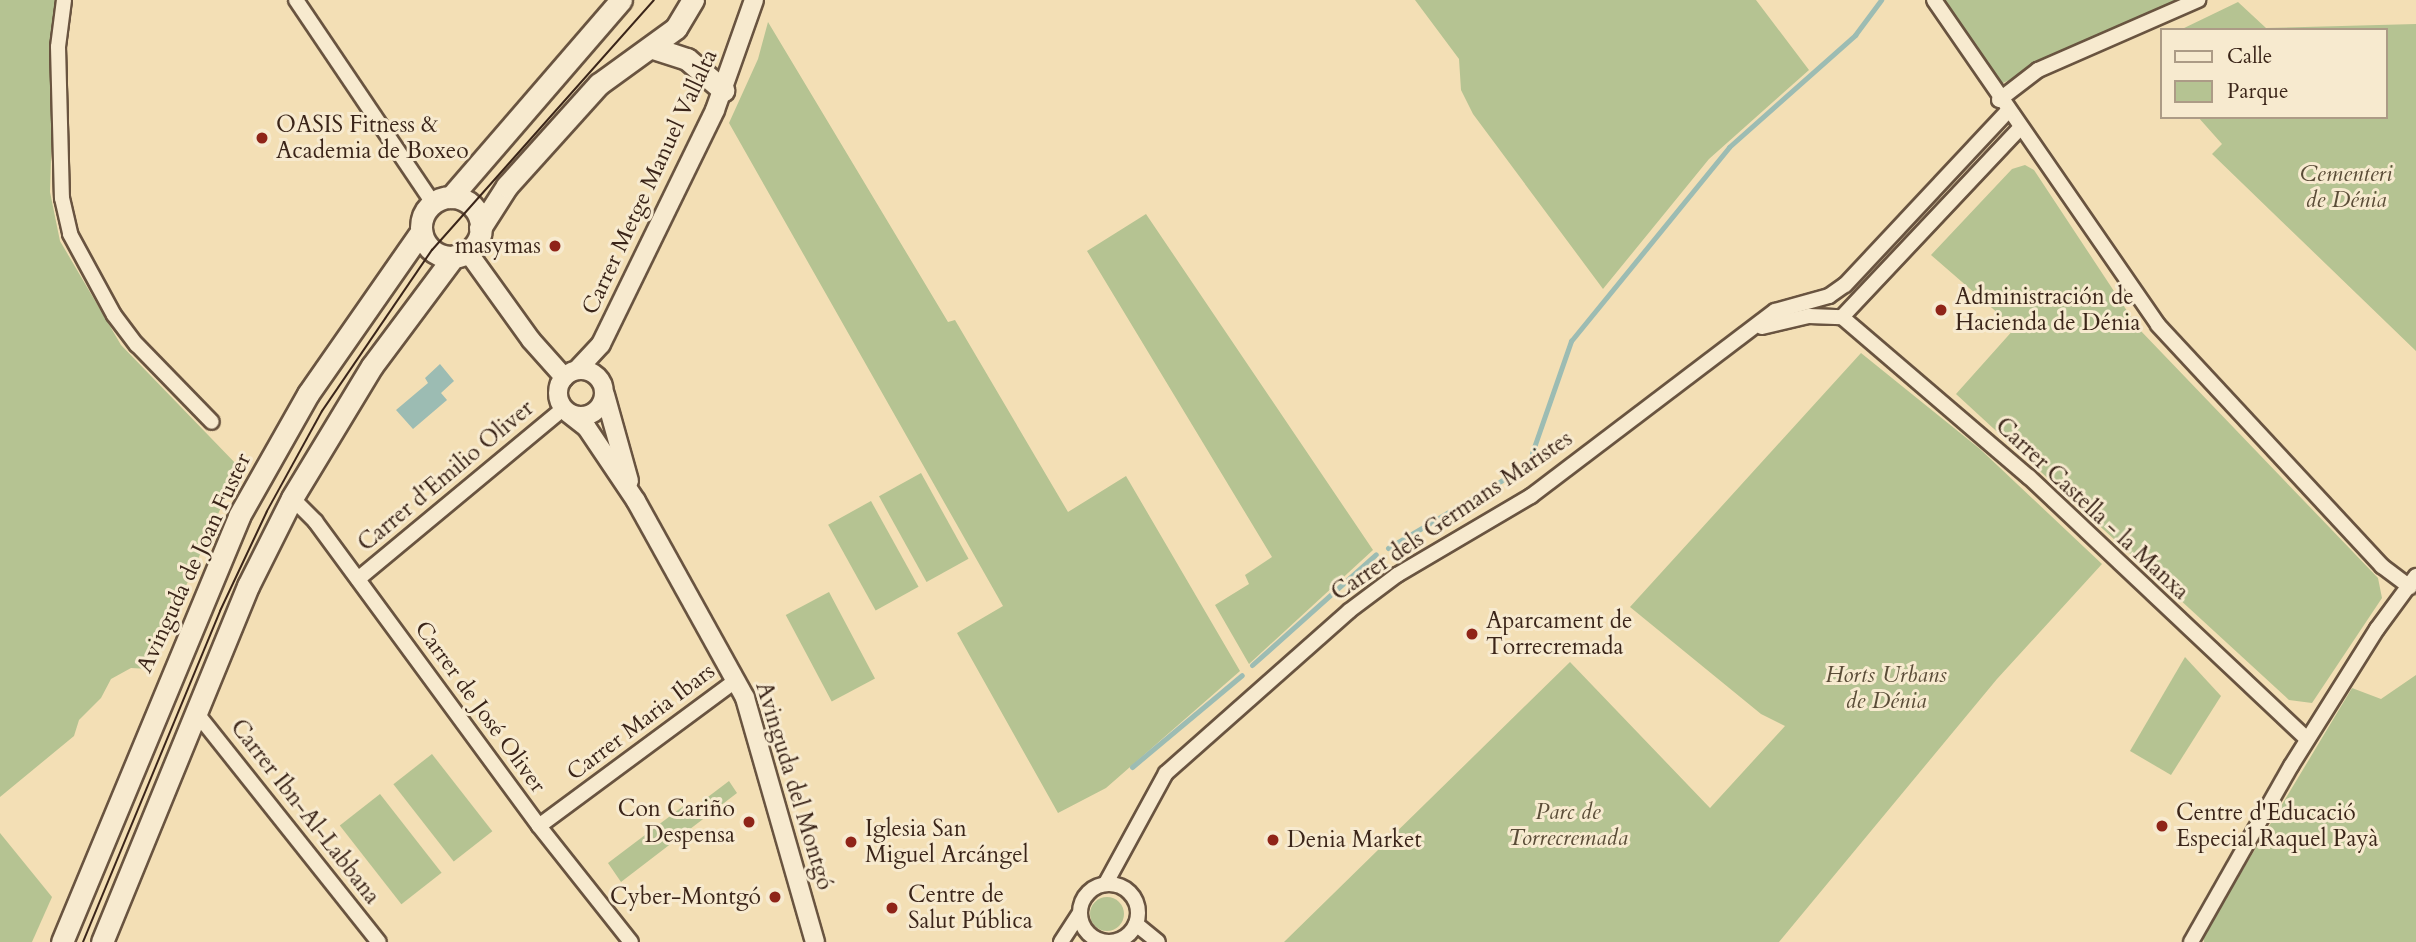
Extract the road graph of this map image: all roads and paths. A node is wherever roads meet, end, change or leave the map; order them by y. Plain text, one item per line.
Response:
1 (64, 0) edge
2 (296, 0) edge
3 (754, 0) edge
4 (1934, 0) edge
5 (2197, 0) edge
6 (619, 1) edge
7 (691, 4) edge
8 (653, 48) junction
9 (697, 66) junction
10 (723, 90) junction
11 (2004, 105) junction
12 (2021, 127) junction
13 (442, 200) junction
14 (480, 228) junction
15 (421, 232) junction
16 (460, 254) junction
17 (1842, 317) junction
18 (1742, 336) junction
19 (601, 344) junction
20 (570, 374) junction
21 (604, 390) junction
22 (565, 411) junction
23 (212, 422) dead end
24 (292, 498) junction
25 (636, 501) junction
26 (358, 579) junction
27 (2413, 581) edge
28 (736, 680) junction
29 (195, 711) junction
30 (2307, 739) junction
31 (539, 826) junction
32 (1106, 883) junction
33 (1079, 914) junction
34 (1136, 924) junction
35 (62, 942) edge
36 (102, 942) edge
37 (379, 942) edge
38 (631, 942) edge
39 (815, 942) edge
40 (1060, 942) edge
41 (1104, 942) edge
42 (1115, 942) edge
43 (1158, 942) edge
44 (2190, 942) edge

1 - 23 street
2 - 13 street
3 - 10 street, Carrer Metge Manuel Vallalta
4 - 11 street
5 - 11 street, Carrer dels Germans Maristes
6 - 13 main road
7 - 8 main road
7 - 9 main road
8 - 9 main road
8 - 14 main road
9 - 10 main road
10 - 19 street, Carrer Metge Manuel Vallalta
11 - 12 street
11 - 18 street, Carrer dels Germans Maristes
12 - 17 street
12 - 27 street
13 - 14 main road
13 - 15 main road
14 - 16 main road
15 - 16 main road
15 - 35 main road, Avinguda de Joan Fuster
16 - 20 street
16 - 24 main road
17 - 18 street, Carrer dels Germans Maristes
17 - 30 street, Carrer Castella - la Manxa
18 - 32 street, Carrer dels Germans Maristes
19 - 20 street, Carrer Metge Manuel Vallalta
19 - 21 street, Carrer Metge Manuel Vallalta
20 - 21 street
20 - 22 street
21 - 22 street
21 - 25 street, Avinguda del Montgó
22 - 25 street, Avinguda del Montgó
22 - 26 street, Carrer d'Emilio Oliver
24 - 26 street, Carrer de José Oliver
24 - 29 main road
25 - 28 street, Avinguda del Montgó
26 - 31 street, Carrer de José Oliver
27 - 30 street
28 - 31 street, Carrer Maria Ibars
28 - 39 street, Avinguda del Montgó
29 - 36 main road
29 - 37 street, Carrer Ibn-Al-Labbana
30 - 44 street
31 - 38 street, Carrer de José Oliver
32 - 33 street
32 - 34 street
33 - 40 street
33 - 41 street
34 - 42 street
34 - 43 street
41 - 42 street

